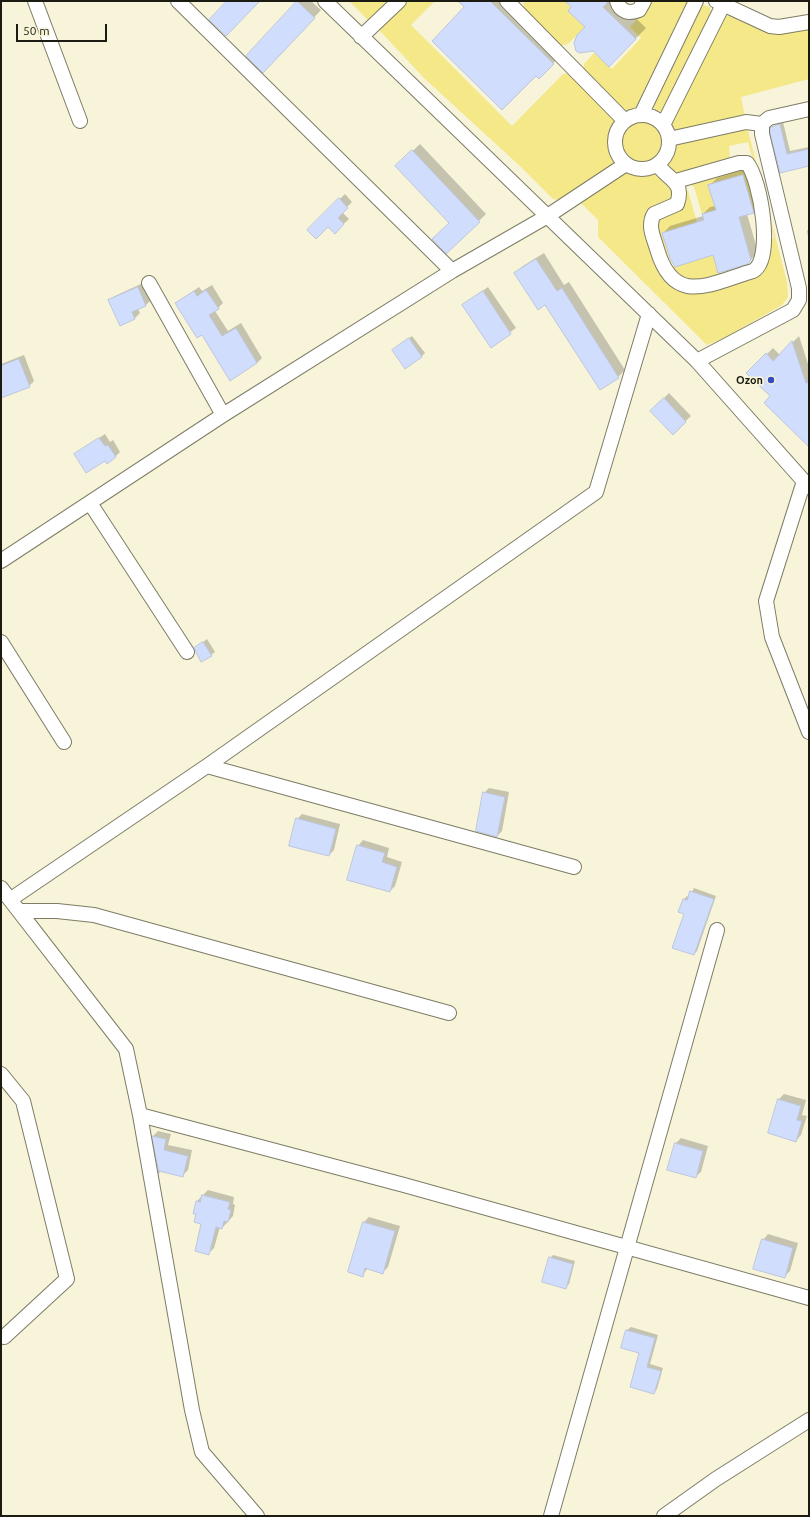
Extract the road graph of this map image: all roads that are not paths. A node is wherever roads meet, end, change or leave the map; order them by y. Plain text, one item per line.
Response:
1 (35, 1) edge
2 (178, 1) edge
3 (325, 1) edge
4 (399, 1) edge
5 (507, 1) edge
6 (617, 1) edge
7 (644, 1) edge
8 (696, 1) edge
9 (721, 2) edge
10 (809, 22) edge
11 (361, 38) junction
12 (809, 109) edge
13 (641, 115) junction
14 (80, 121) dead end
15 (625, 121) junction
16 (762, 124) junction
17 (663, 125) junction
18 (669, 139) junction
19 (626, 164) junction
20 (658, 165) junction
21 (676, 181) junction
22 (546, 217) junction
23 (452, 271) junction
24 (148, 282) dead end
25 (649, 314) junction
26 (697, 361) junction
27 (223, 415) junction
28 (806, 484) edge
29 (90, 503) junction
30 (1, 561) edge
31 (1, 642) edge
32 (187, 652) dead end
33 (809, 732) edge
34 (64, 742) dead end
35 (207, 766) junction
36 (574, 866) dead end
37 (1, 888) edge
38 (11, 899) junction
39 (20, 911) junction
40 (717, 930) dead end
41 (450, 1013) dead end
42 (1, 1074) edge
43 (140, 1114) junction
44 (627, 1246) junction
45 (809, 1298) edge
46 (4, 1337) dead end
47 (809, 1420) edge
48 (258, 1516) edge
49 (551, 1516) edge
50 (664, 1516) edge

1 - 14 street
2 - 23 street
3 - 11 street
4 - 11 street
5 - 15 street
6 - 7 street
8 - 13 street
9 - 10 street
9 - 17 street
11 - 22 street
12 - 16 street
13 - 15 street
13 - 17 street
15 - 19 street
16 - 18 street
16 - 26 street
17 - 18 street
18 - 20 street
19 - 20 street
19 - 22 street
20 - 21 street
21 - 21 street
22 - 23 street
22 - 25 street
23 - 27 street
24 - 27 street
25 - 26 street
25 - 35 street
26 - 28 street
27 - 29 street
28 - 33 street
29 - 30 street
29 - 32 street
31 - 34 street
35 - 36 street
35 - 38 street
37 - 38 street
38 - 39 street
39 - 41 street
39 - 43 street
40 - 44 street
42 - 46 street
43 - 44 street
43 - 48 street
44 - 45 street
44 - 49 street
47 - 50 street

